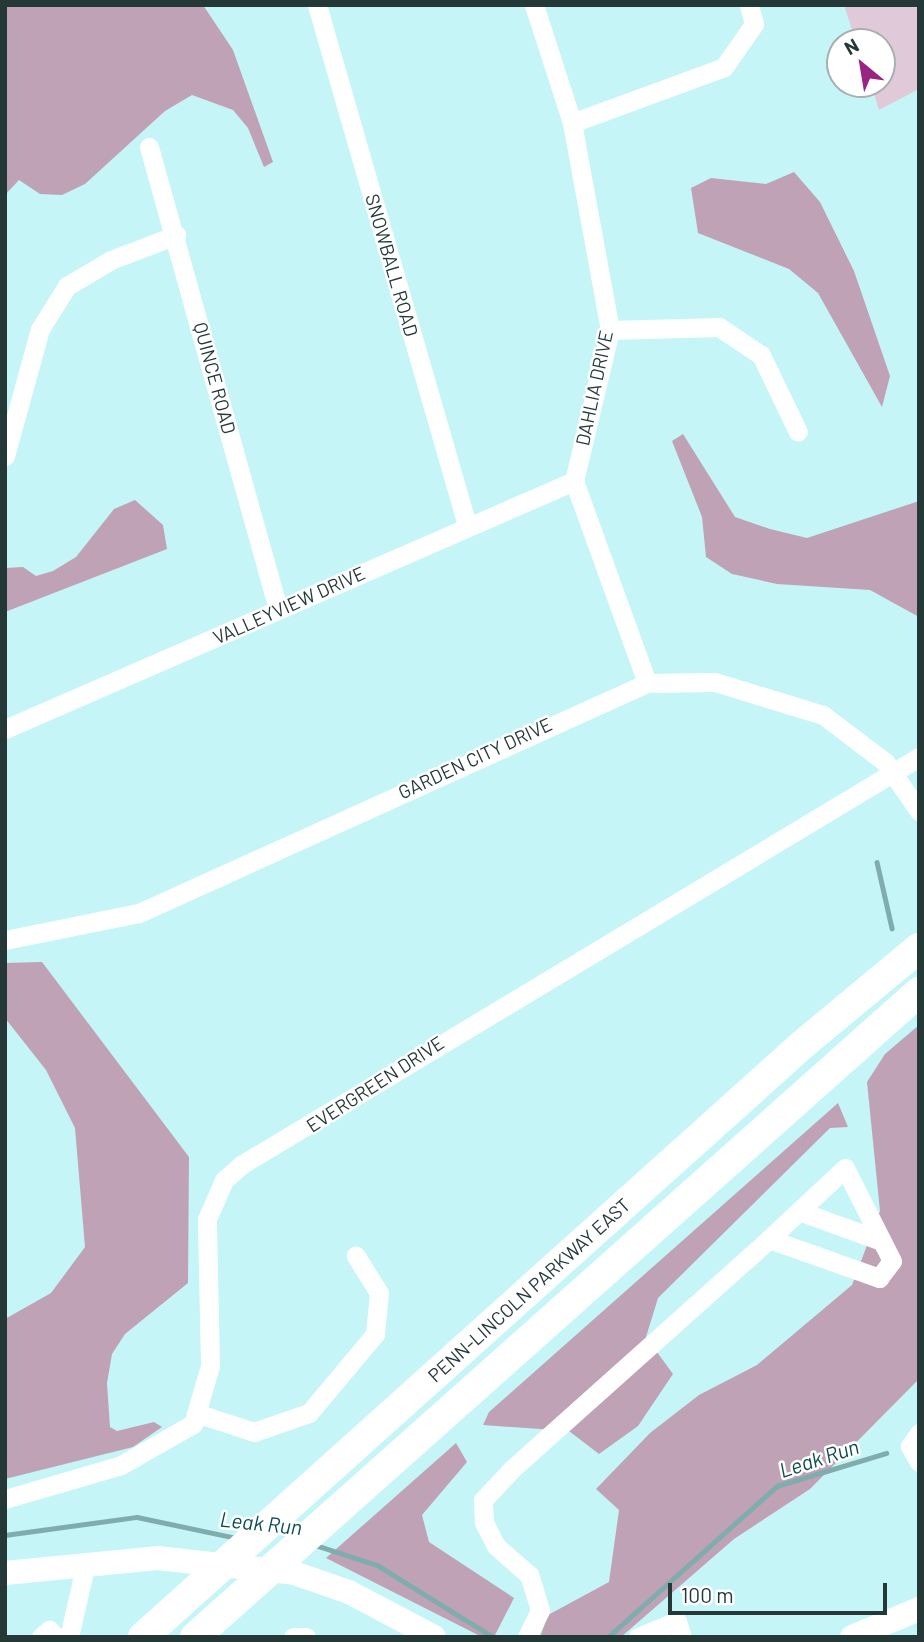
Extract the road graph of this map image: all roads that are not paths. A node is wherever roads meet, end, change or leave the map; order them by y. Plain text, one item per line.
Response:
1 (317, 5) edge
2 (534, 5) edge
3 (749, 5) edge
4 (572, 123) junction
5 (149, 147) dead end
6 (176, 235) junction
7 (610, 330) junction
8 (798, 432) dead end
9 (5, 456) edge
10 (574, 481) junction
11 (467, 525) junction
12 (278, 609) junction
13 (647, 683) junction
14 (5, 729) edge
15 (919, 757) edge
16 (893, 772) junction
17 (919, 811) edge
18 (5, 940) edge
19 (919, 948) edge
20 (919, 992) edge
21 (799, 1211) junction
22 (769, 1239) junction
23 (882, 1241) junction
24 (356, 1256) dead end
25 (199, 1415) junction
26 (919, 1433) edge
27 (919, 1462) edge
28 (5, 1499) edge
29 (86, 1563) junction
30 (5, 1573) edge
31 (919, 1609) edge
32 (41, 1637) edge
33 (56, 1637) edge
34 (69, 1637) edge
35 (143, 1637) edge
36 (195, 1637) edge
37 (293, 1637) edge
38 (306, 1637) edge
39 (434, 1637) edge
40 (527, 1637) edge
41 (638, 1637) edge
42 (682, 1637) edge
43 (852, 1637) edge

1 - 11 street, SNOWBALL ROAD
2 - 4 street, DAHLIA DRIVE
3 - 4 street
4 - 7 street, DAHLIA DRIVE
5 - 6 street, QUINCE ROAD
6 - 9 street
6 - 12 street, QUINCE ROAD
7 - 8 street
7 - 10 street, DAHLIA DRIVE
10 - 11 street, VALLEYVIEW DRIVE
10 - 13 street
11 - 12 street, VALLEYVIEW DRIVE
12 - 14 street, VALLEYVIEW DRIVE
13 - 16 street, GARDEN CITY DRIVE
13 - 18 street, GARDEN CITY DRIVE
15 - 16 street, EVERGREEN DRIVE
16 - 17 street, GARDEN CITY DRIVE
16 - 25 street, EVERGREEN DRIVE
19 - 35 highway, PENN-LINCOLN PARKWAY EAST
20 - 36 highway, PENN-LINCOLN PARKWAY EAST
21 - 22 street
21 - 23 street
21 - 23 street
22 - 23 street
22 - 40 street
24 - 25 street
25 - 28 street
26 - 27 street
29 - 30 main road
29 - 34 street
29 - 39 main road
31 - 43 main road
32 - 33 street
37 - 38 street
41 - 42 street

